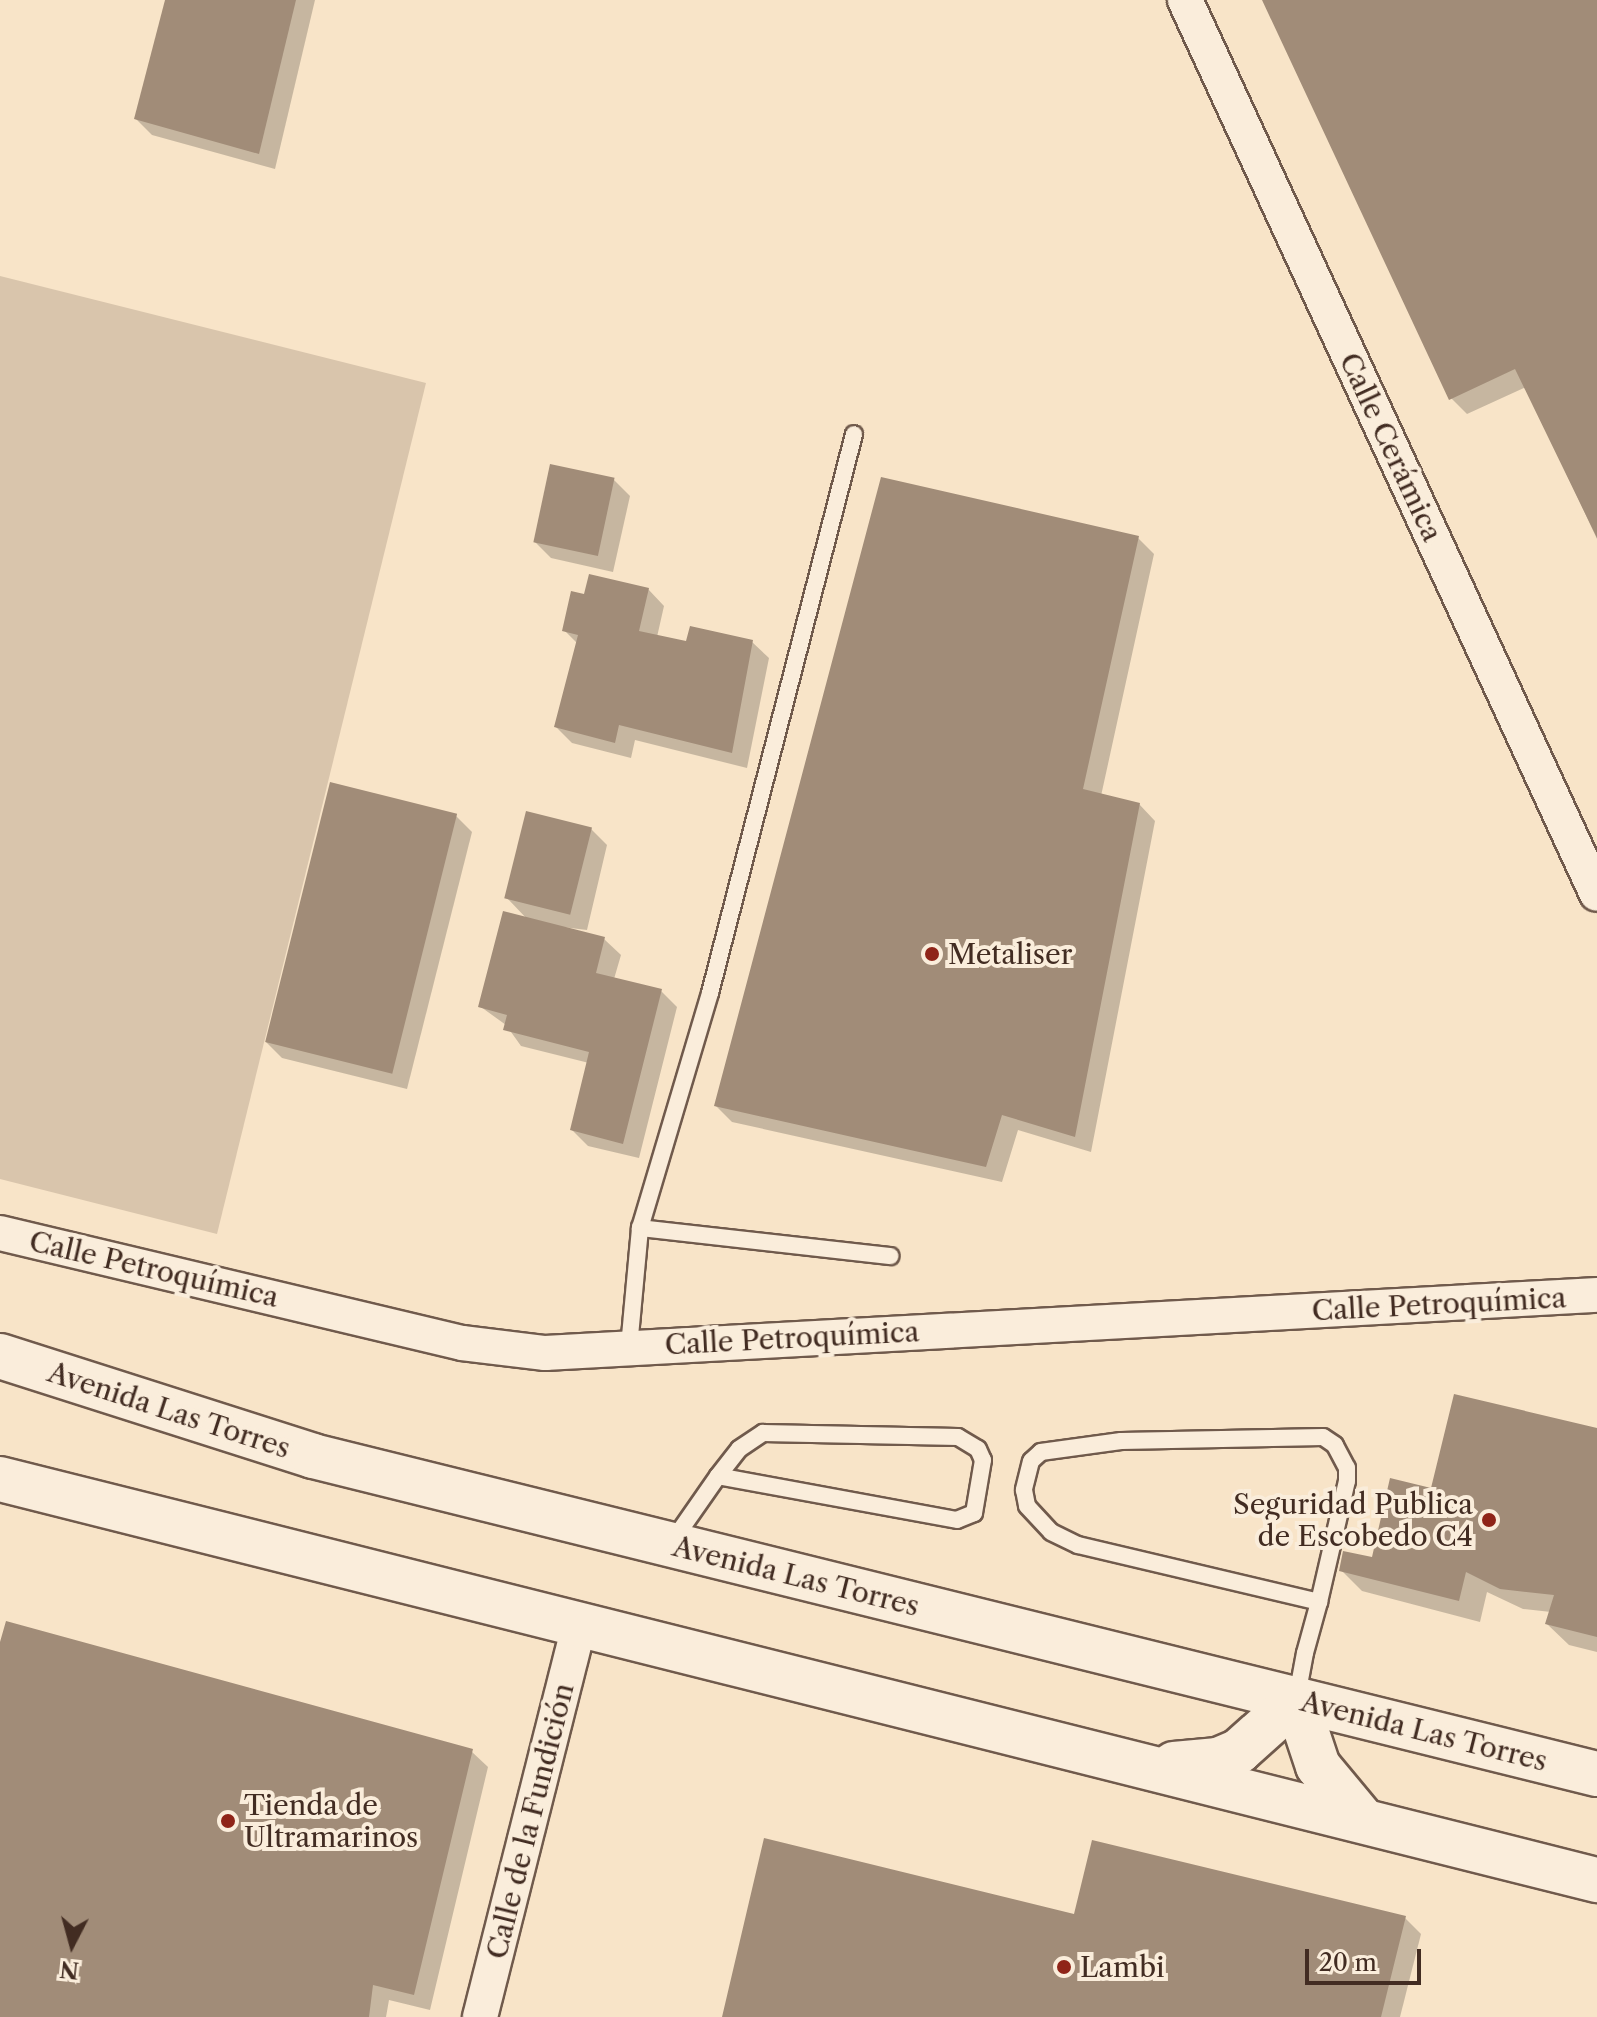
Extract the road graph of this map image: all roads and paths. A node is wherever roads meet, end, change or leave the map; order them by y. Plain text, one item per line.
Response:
1 (1185, 0) edge
2 (854, 434) dead end
3 (1597, 894) edge
4 (640, 1228) junction
5 (0, 1233) edge
6 (890, 1256) dead end
7 (1597, 1295) edge
8 (629, 1347) junction
9 (0, 1356) edge
10 (718, 1476) junction
11 (0, 1479) edge
12 (671, 1545) junction
13 (1319, 1602) junction
14 (579, 1625) junction
15 (1296, 1700) junction
16 (1156, 1767) junction
17 (1597, 1774) edge
18 (1362, 1819) junction
19 (1597, 1880) edge
20 (480, 2017) edge

1 - 3 street, Calle Cerámica
2 - 4 lane
4 - 6 lane
4 - 8 lane
5 - 8 street, Calle Petroquímica
7 - 8 street, Calle Petroquímica
9 - 12 main road, Avenida Las Torres
10 - 10 lane
10 - 12 lane
11 - 14 main road
12 - 15 main road, Avenida Las Torres
13 - 13 lane
13 - 15 lane
14 - 16 main road
14 - 20 street, Calle de la Fundición
15 - 16 main road
15 - 17 main road, Avenida Las Torres
15 - 18 main road
16 - 18 main road
18 - 19 main road

